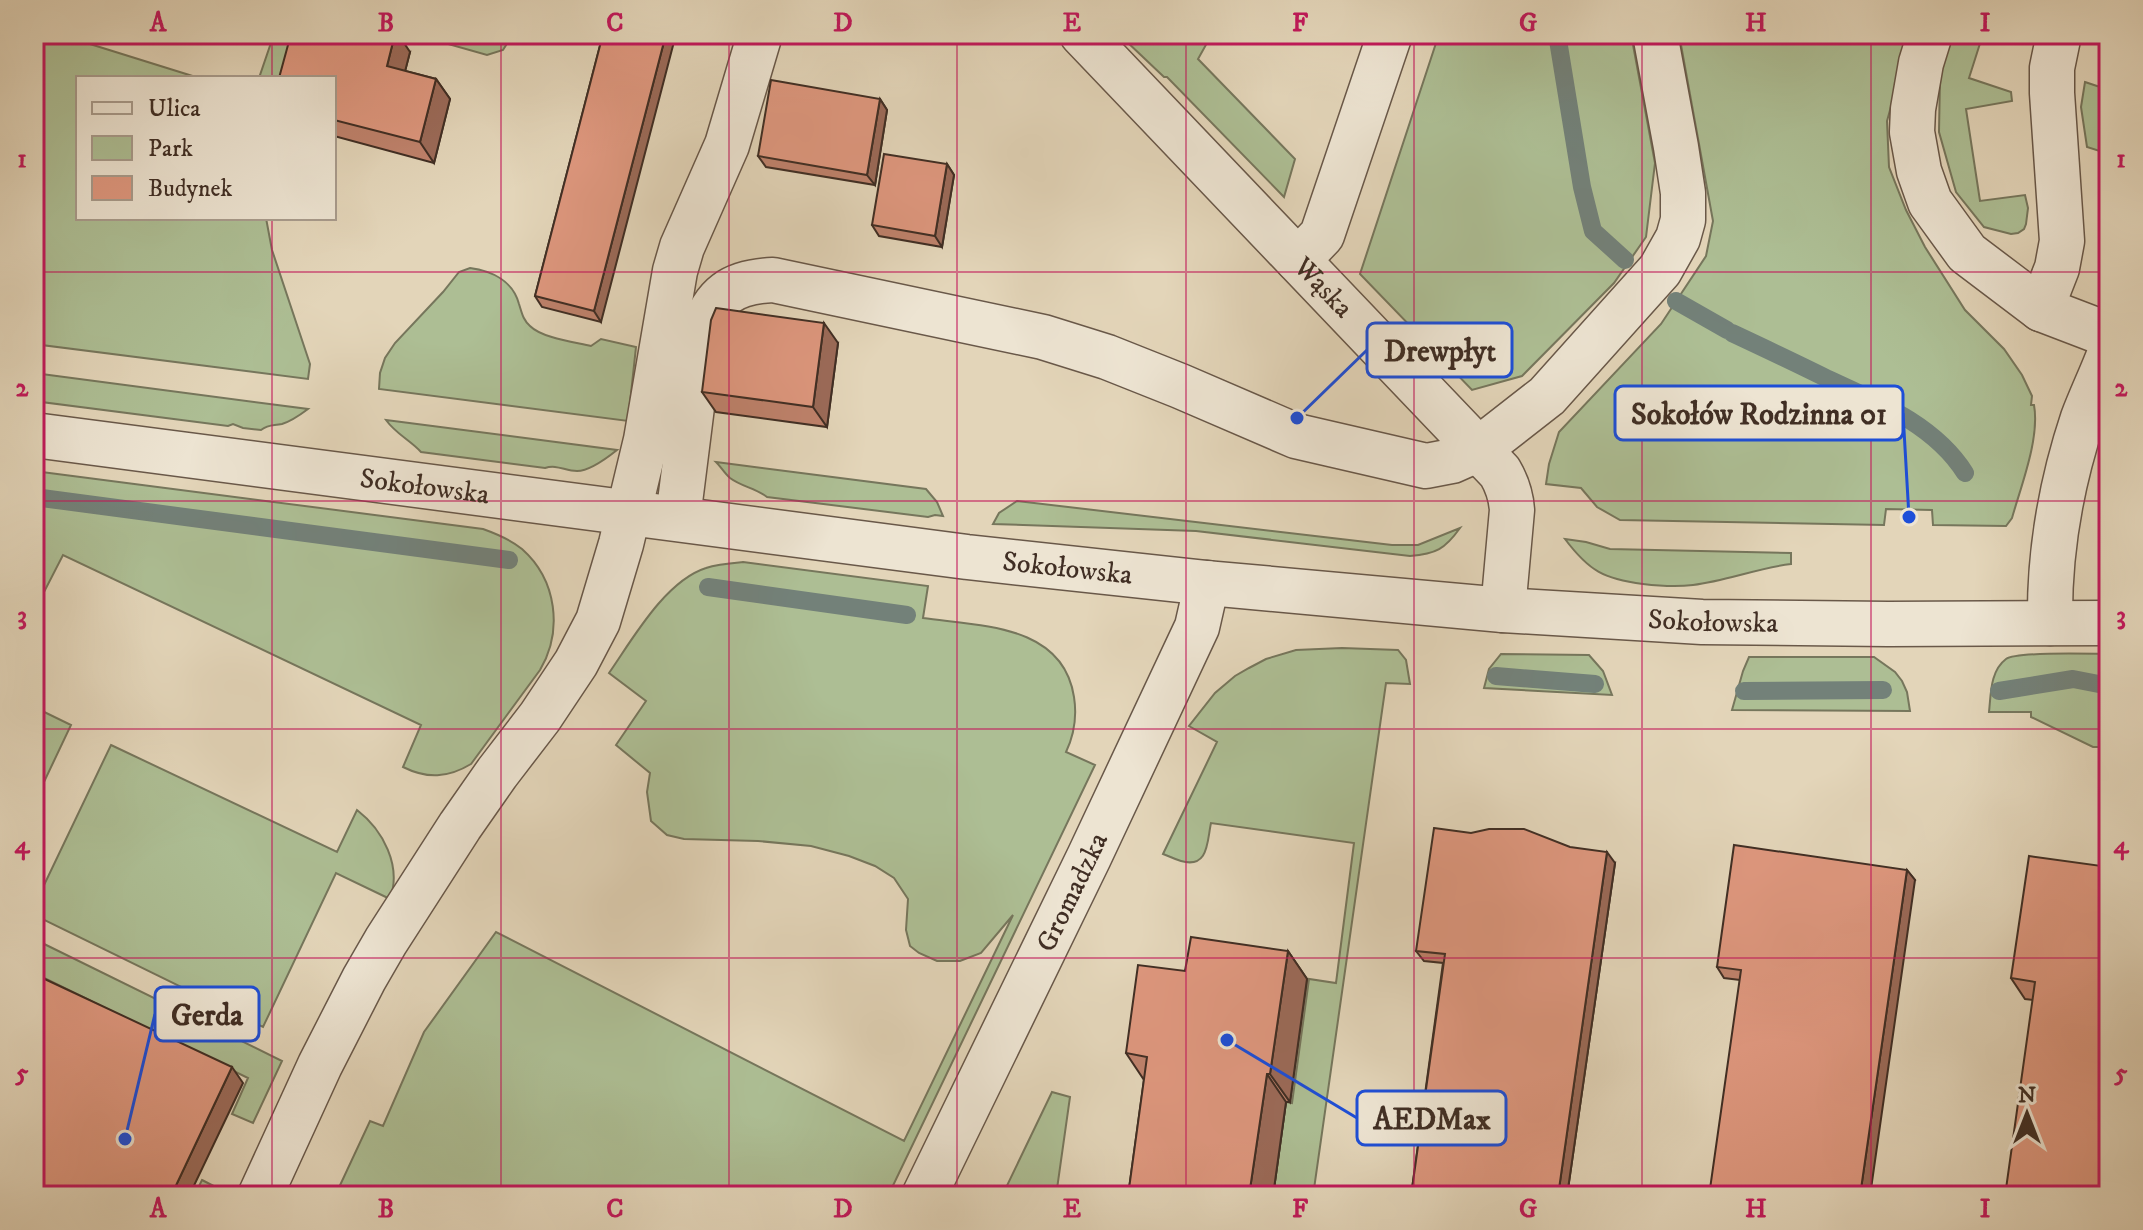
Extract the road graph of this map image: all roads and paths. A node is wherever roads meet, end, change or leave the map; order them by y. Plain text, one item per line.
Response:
1 (760, 34) edge
2 (1082, 34) edge
3 (1390, 34) edge
4 (1655, 34) edge
5 (1930, 34) edge
6 (2059, 34) edge
7 (1298, 260) junction
8 (2041, 309) junction
9 (2109, 335) edge
10 (2109, 355) edge
11 (34, 435) edge
12 (1479, 449) junction
13 (628, 512) junction
14 (678, 518) junction
15 (1207, 583) junction
16 (1503, 610) junction
17 (2050, 623) junction
18 (2109, 623) edge
19 (260, 1196) edge
20 (924, 1196) edge

1 - 13 street
2 - 7 street, Wąska
3 - 7 street
4 - 12 street
5 - 8 street
6 - 8 street
7 - 12 street, Wąska
8 - 9 street
10 - 17 street
11 - 13 street, Sokołowska
12 - 14 street
12 - 16 street, Wąska
13 - 14 street, Sokołowska
13 - 19 street
14 - 15 street, Sokołowska
15 - 16 street, Sokołowska
15 - 20 street, Gromadzka
16 - 17 street, Sokołowska
17 - 18 street, Sokołowska

